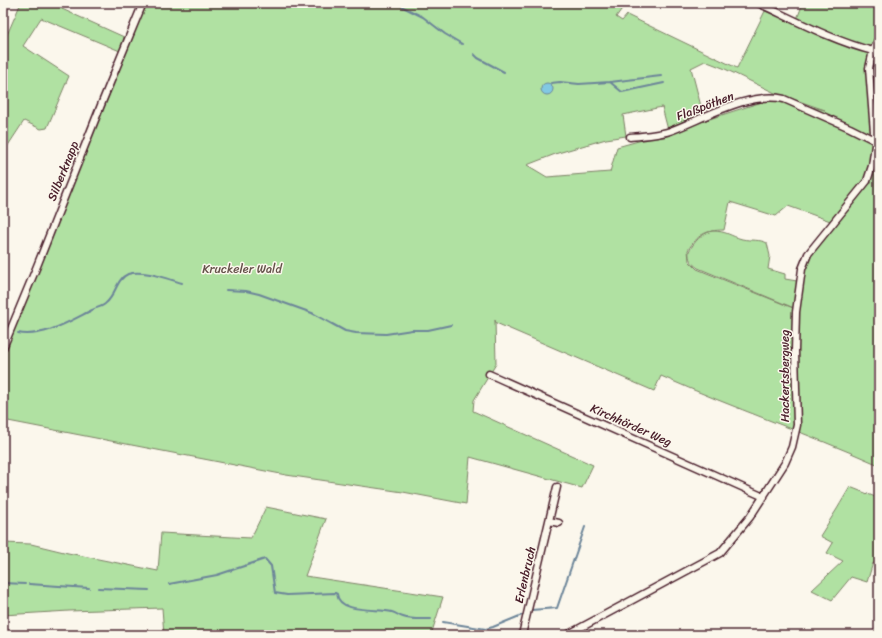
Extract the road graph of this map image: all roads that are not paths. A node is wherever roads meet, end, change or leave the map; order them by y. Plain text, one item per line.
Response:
1 (143, 3) edge
2 (758, 3) edge
3 (879, 38) edge
4 (873, 51) junction
5 (630, 137) dead end
6 (874, 140) junction
7 (3, 348) edge
8 (489, 374) dead end
9 (557, 487) dead end
10 (764, 497) junction
11 (549, 521) junction
12 (559, 523) dead end
13 (522, 635) edge
14 (567, 635) edge

1 - 7 street, Silberknapp
2 - 4 street
3 - 4 street, Hackertsbergweg
4 - 6 street, Hackertsbergweg
5 - 6 street, Flaßpöthen
6 - 10 street, Hackertsbergweg
8 - 10 street, Kirchhörder Weg
9 - 11 street, Erlenbruch
10 - 14 street, Hackertsbergweg
11 - 12 street
11 - 13 street, Erlenbruch

